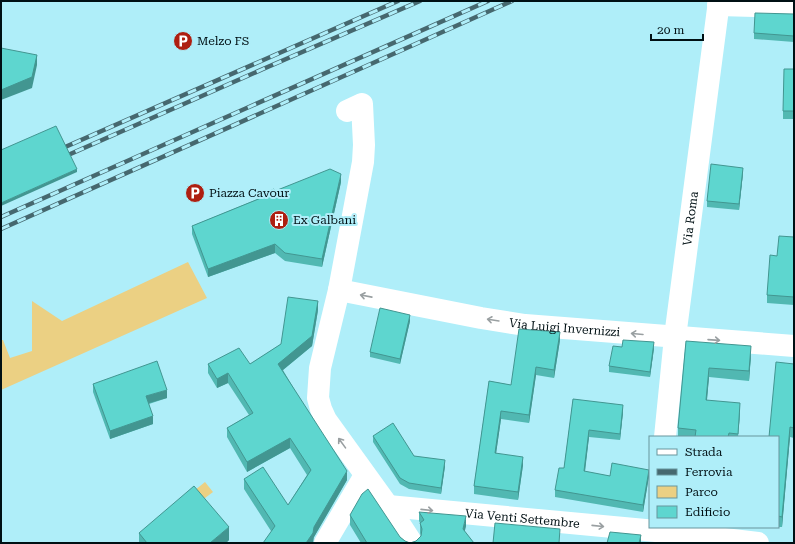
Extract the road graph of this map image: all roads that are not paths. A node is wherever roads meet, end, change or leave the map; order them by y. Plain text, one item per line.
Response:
1 (718, 3) edge
2 (794, 7) edge
3 (346, 111) dead end
4 (339, 290) junction
5 (676, 338) junction
6 (794, 346) edge
7 (665, 436) edge
8 (365, 475) junction
9 (388, 506) junction
10 (655, 534) edge
11 (410, 540) dead end
12 (325, 543) edge
13 (758, 543) edge

1 - 2 street
1 - 5 street, Via Roma
3 - 4 street
5 -> 4 street, Via Luigi Invernizzi
8 -> 4 street
5 -> 6 street, Via Luigi Invernizzi
5 - 7 street, Via Roma
8 - 9 street
8 - 12 street
9 -> 10 street, Via Venti Settembre
9 - 11 street
10 - 13 street, Via Venti Settembre

